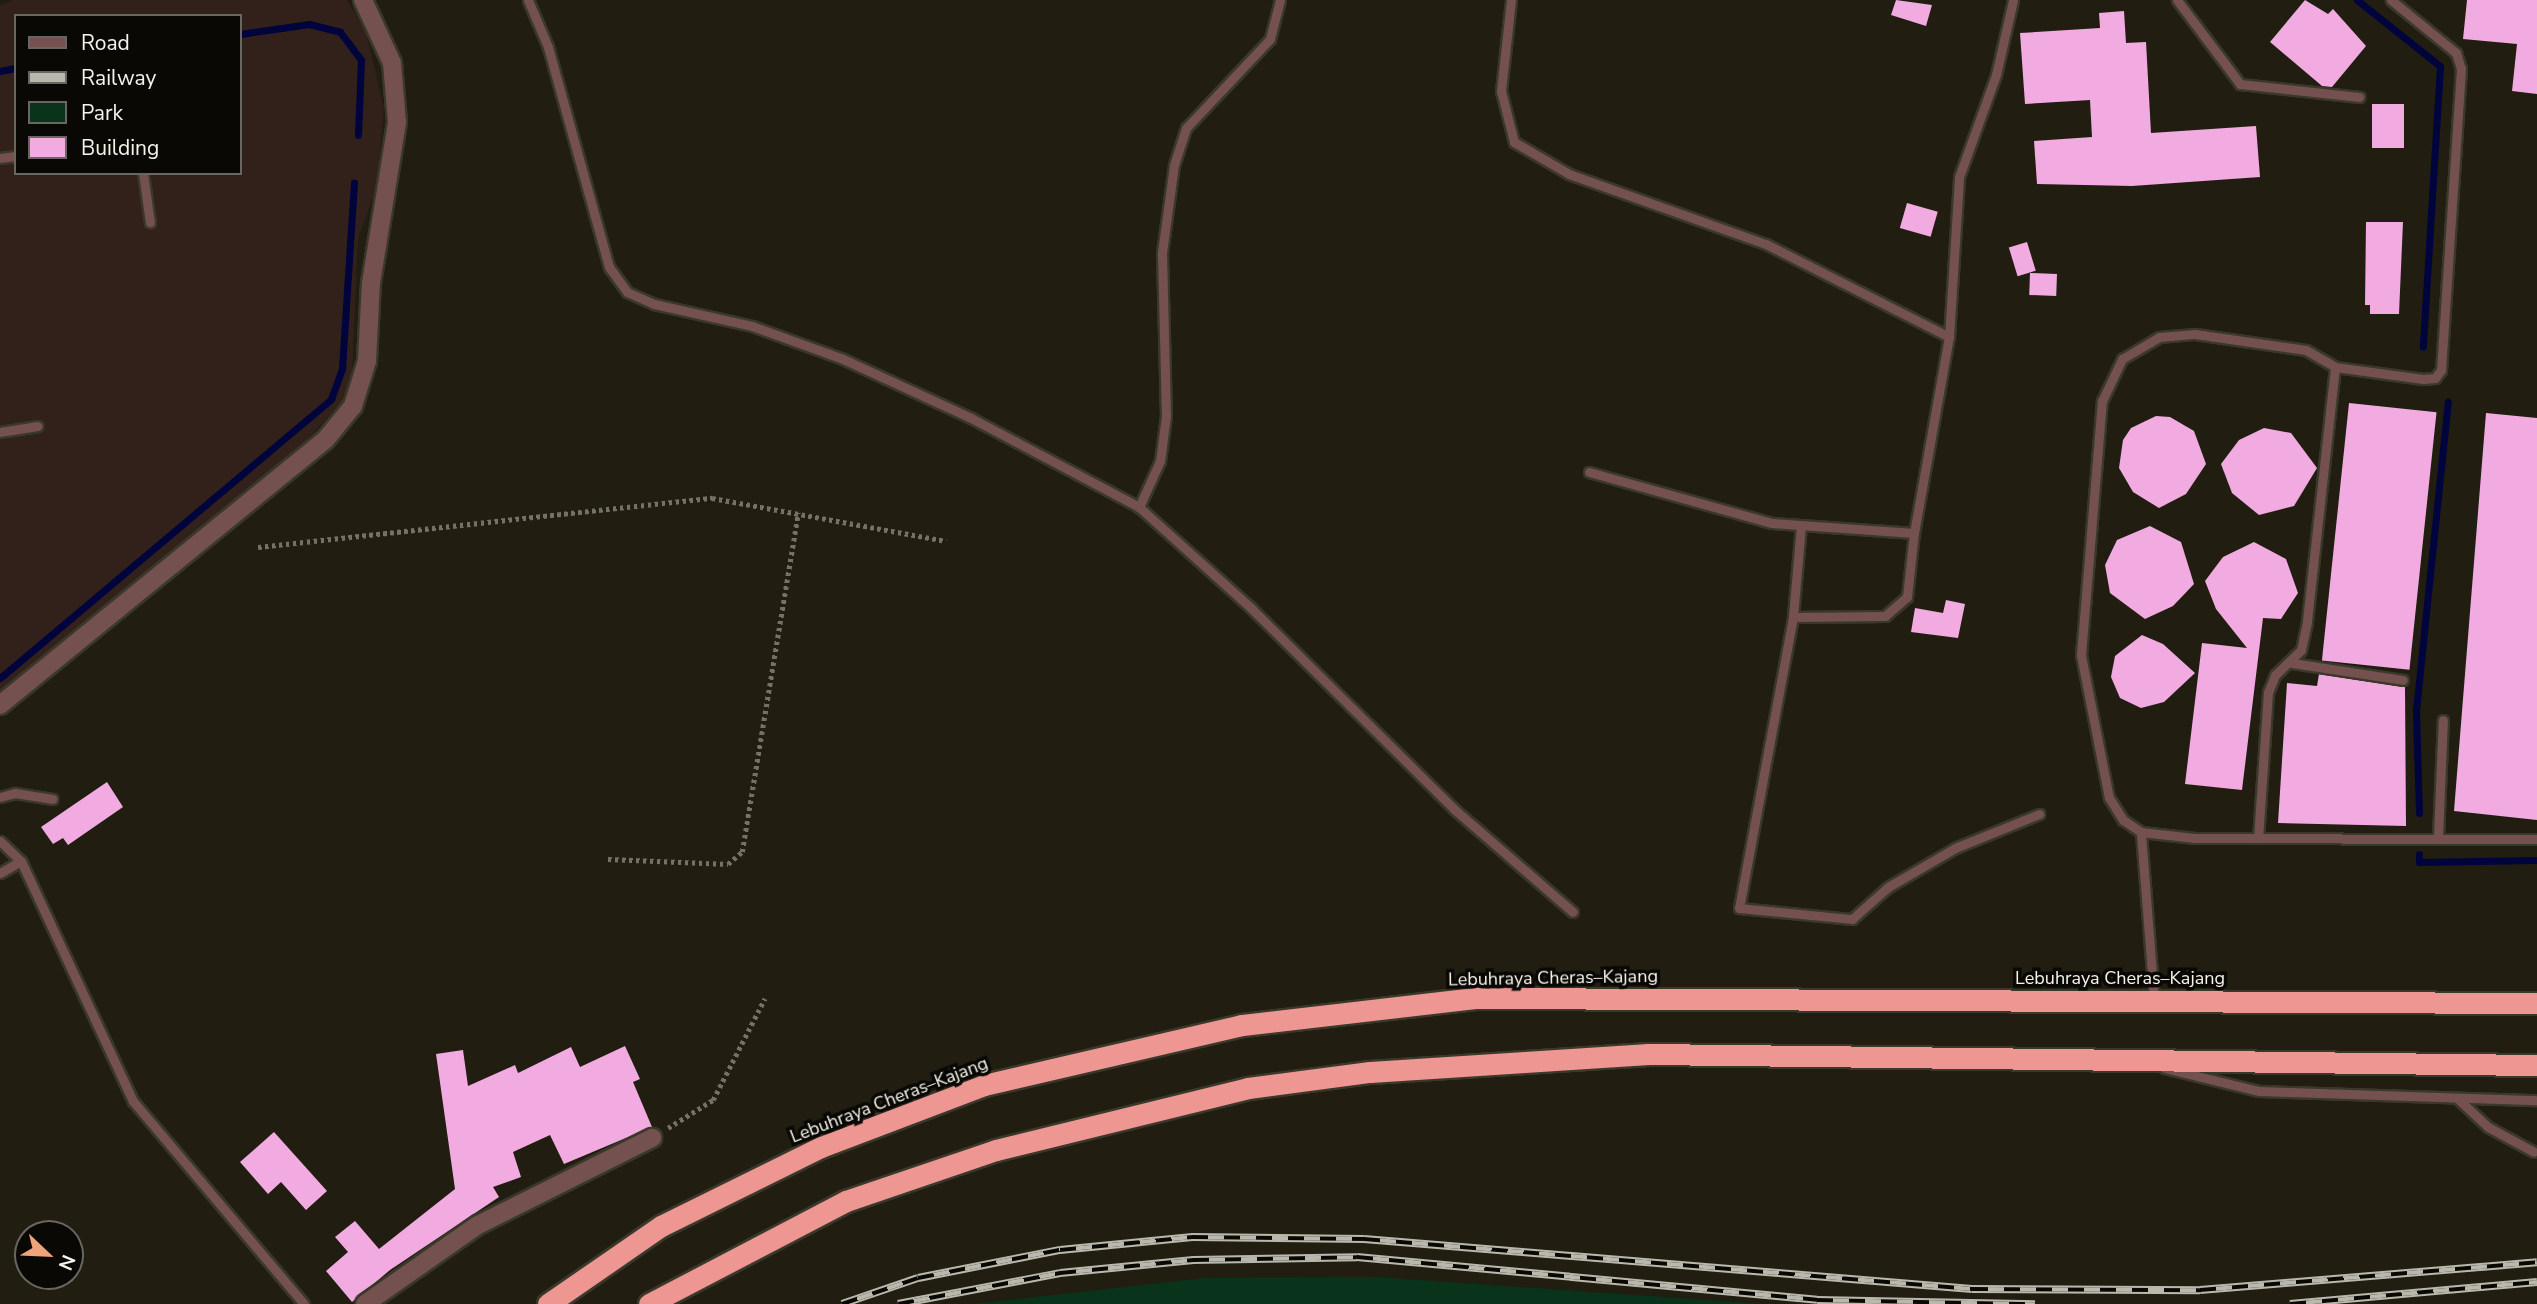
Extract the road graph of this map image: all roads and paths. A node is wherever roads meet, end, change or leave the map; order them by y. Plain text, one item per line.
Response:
1 (363, 0) edge
2 (528, 0) edge
3 (1280, 0) edge
4 (1511, 0) edge
5 (2013, 0) edge
6 (2177, 0) edge
7 (2391, 0) edge
8 (2359, 97) dead end
9 (143, 175) edge
10 (150, 223) dead end
11 (1949, 337) junction
12 (2334, 367) junction
13 (38, 426) dead end
14 (0, 432) edge
15 (1589, 472) dead end
16 (1139, 507) junction
17 (797, 513) junction
18 (1801, 525) junction
19 (1914, 533) junction
20 (946, 541) dead end
21 (258, 547) dead end
22 (1793, 617) junction
23 (2292, 663) junction
24 (2403, 680) dead end
25 (0, 705) edge
26 (2443, 720) dead end
27 (0, 797) edge
28 (53, 799) dead end
29 (2039, 814) dead end
30 (2141, 832) junction
31 (2258, 837) junction
32 (2438, 837) junction
33 (2537, 839) edge
34 (0, 841) edge
35 (608, 859) dead end
36 (21, 861) junction
37 (0, 873) edge
38 (1573, 912) dead end
39 (765, 998) dead end
40 (2154, 1001) junction
41 (2537, 1003) edge
42 (2141, 1063) junction
43 (2537, 1065) edge
44 (2457, 1098) junction
45 (2537, 1100) edge
46 (652, 1138) joint
47 (2534, 1152) dead end
48 (303, 1304) edge
49 (365, 1304) edge
50 (548, 1304) edge
51 (649, 1304) edge

1 - 25 street
2 - 16 lane
3 - 16 lane
4 - 11 lane
5 - 11 lane
6 - 8 lane
7 - 12 lane
9 - 10 lane
11 - 19 lane
12 - 23 lane
12 - 30 lane
13 - 14 lane
15 - 18 lane
16 - 38 lane
17 - 20 path
17 - 21 path
17 - 35 path
18 - 19 lane
18 - 22 lane
19 - 22 lane
22 - 29 lane
23 - 24 lane
23 - 31 lane
26 - 32 lane
27 - 28 lane
30 - 31 lane
30 - 40 lane
31 - 32 lane
32 - 33 lane
34 - 36 lane
36 - 37 lane
36 - 48 lane
39 - 46 path
40 - 41 highway, Lebuhraya Cheras–Kajang
40 - 50 highway, Lebuhraya Cheras–Kajang
42 - 43 highway
42 - 44 lane
42 - 51 highway
44 - 45 lane
44 - 47 lane
46 - 49 street

